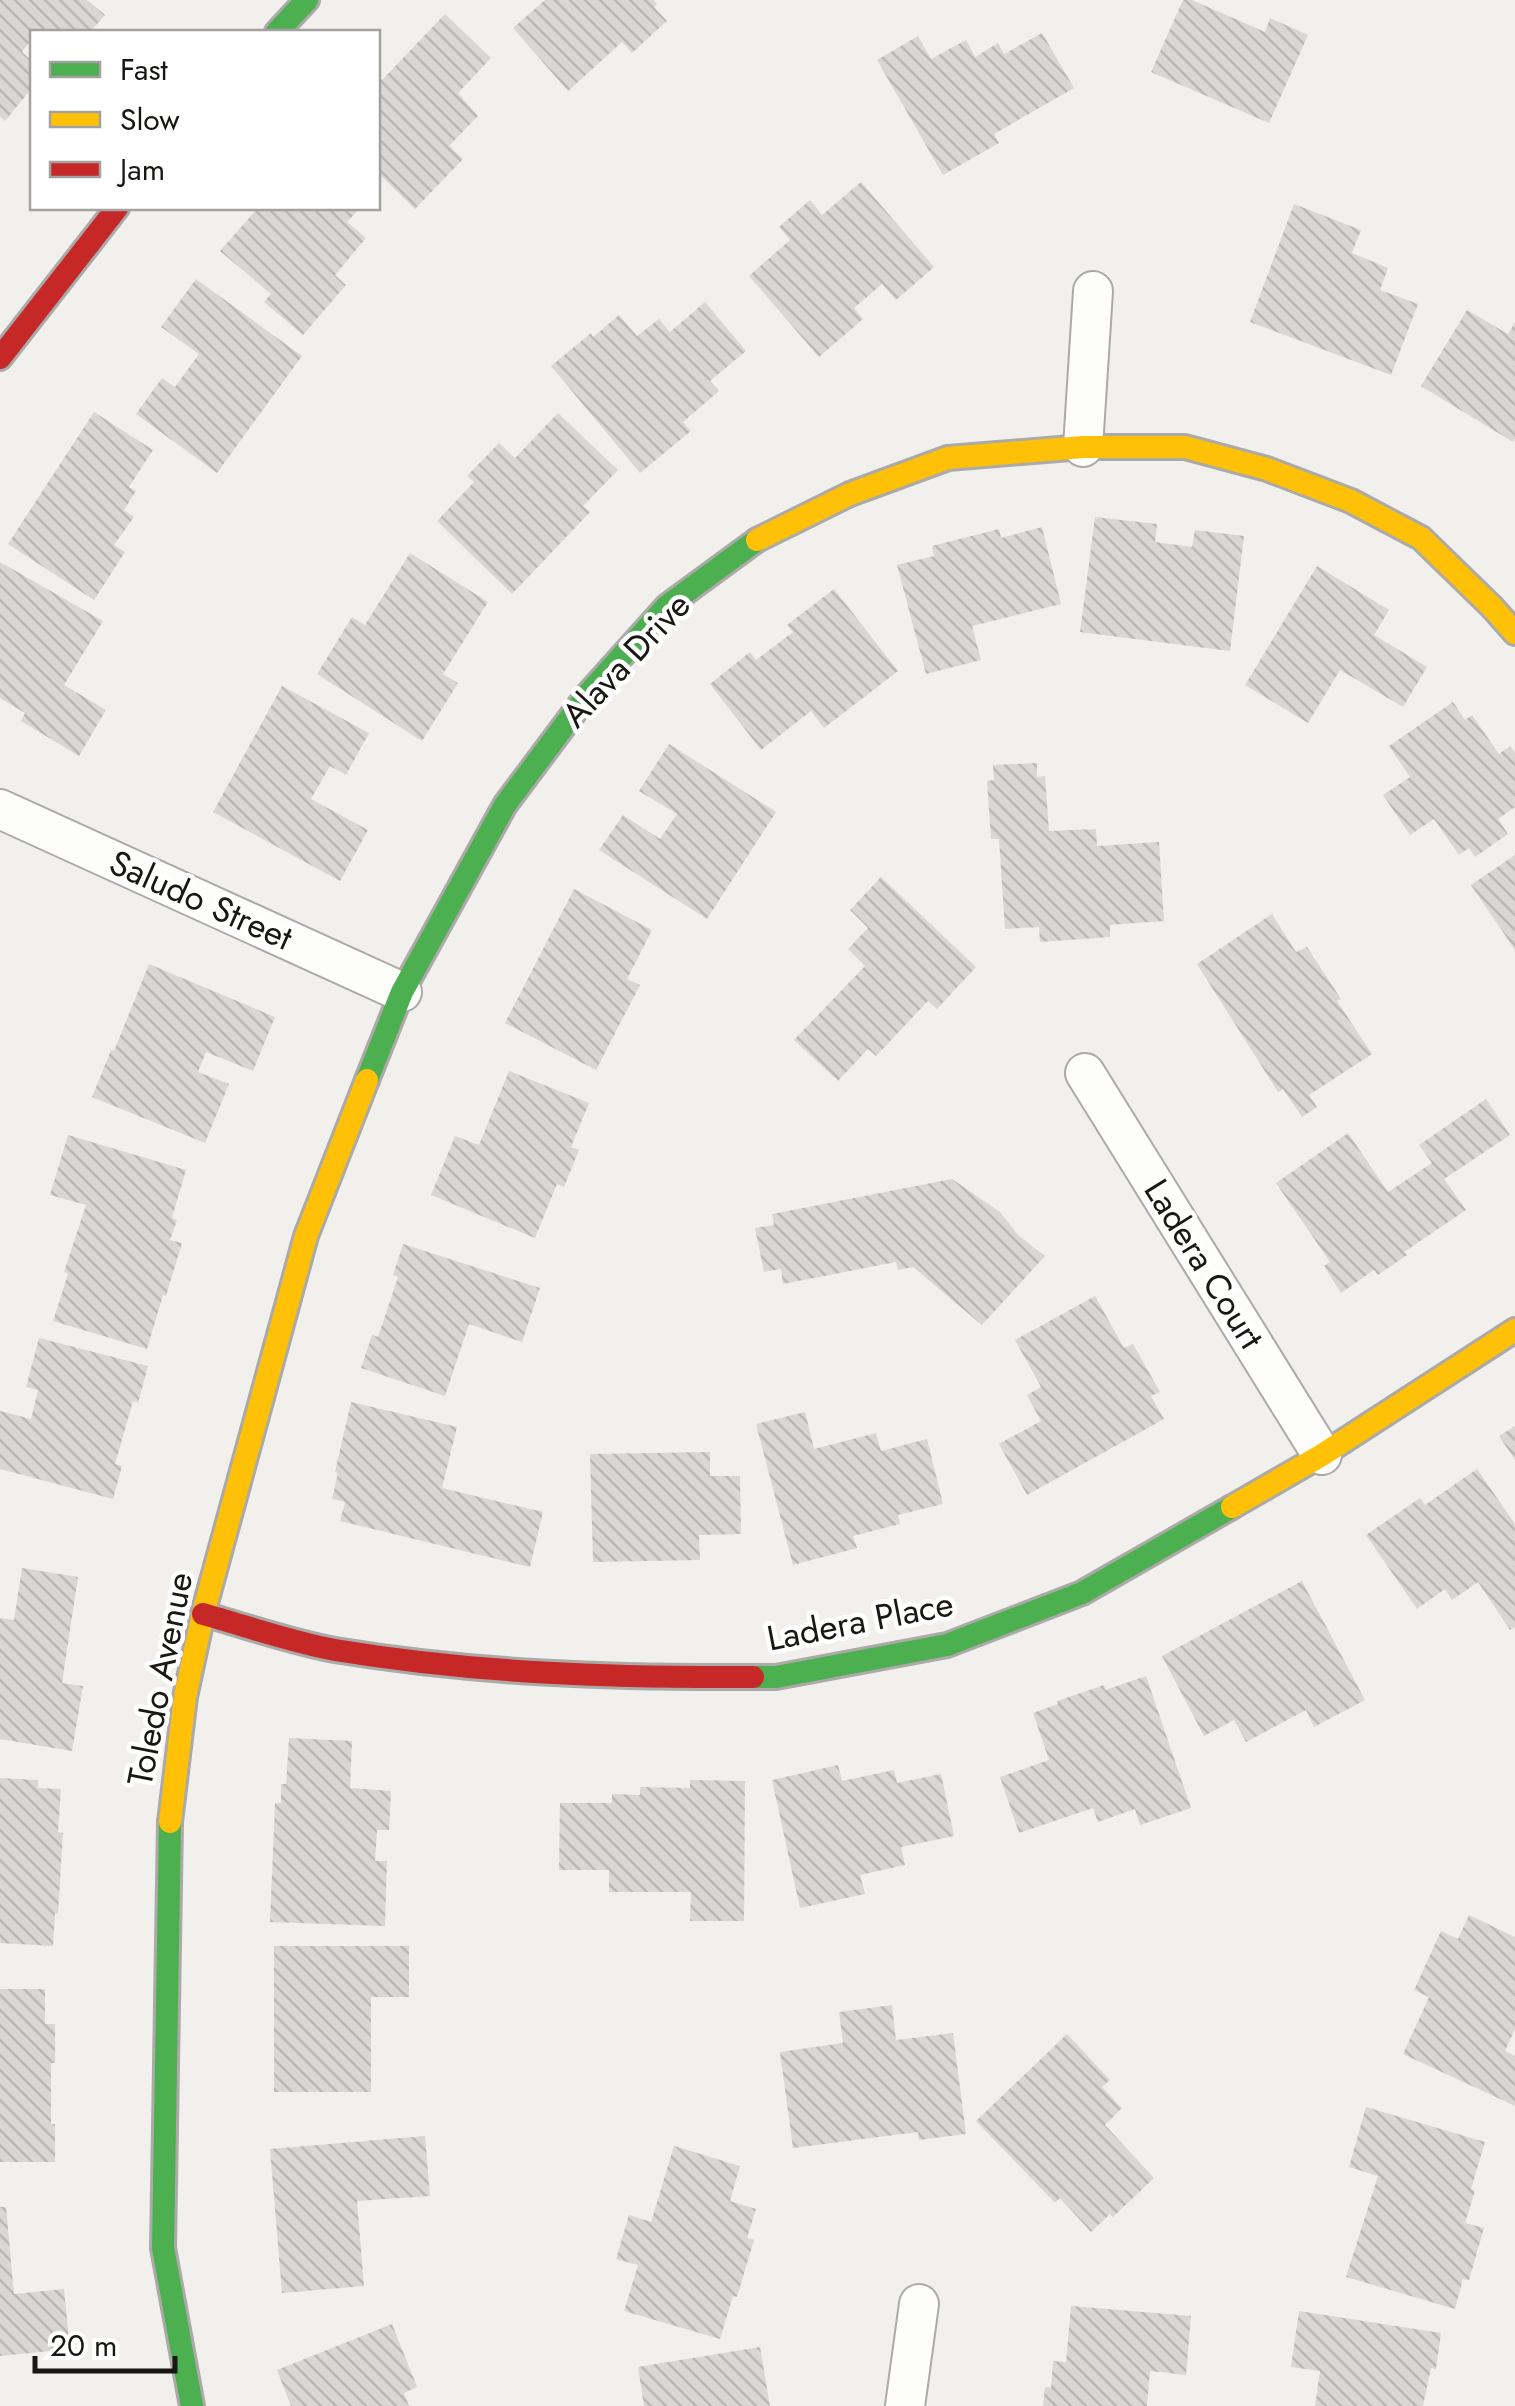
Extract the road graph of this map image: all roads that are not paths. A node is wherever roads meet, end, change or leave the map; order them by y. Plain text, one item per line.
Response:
1 (307, 0) edge
2 (279, 30) edge
3 (115, 210) edge
4 (1092, 291) dead end
5 (0, 358) edge
6 (1083, 447) junction
7 (1507, 609) edge
8 (0, 809) edge
9 (402, 992) junction
10 (1085, 1074) dead end
11 (1515, 1330) edge
12 (1322, 1455) junction
13 (203, 1614) junction
14 (918, 2304) dead end
15 (192, 2406) edge
16 (905, 2406) edge

1 - 2 street
3 - 5 street
4 - 6 street
6 - 7 street, Alava Drive
6 - 9 street, Alava Drive
8 - 9 street, Saludo Street
9 - 13 street, Toledo Avenue
10 - 12 street, Ladera Court
11 - 12 street, Ladera Place
12 - 13 street, Ladera Place
13 - 15 street, Toledo Avenue
14 - 16 street

